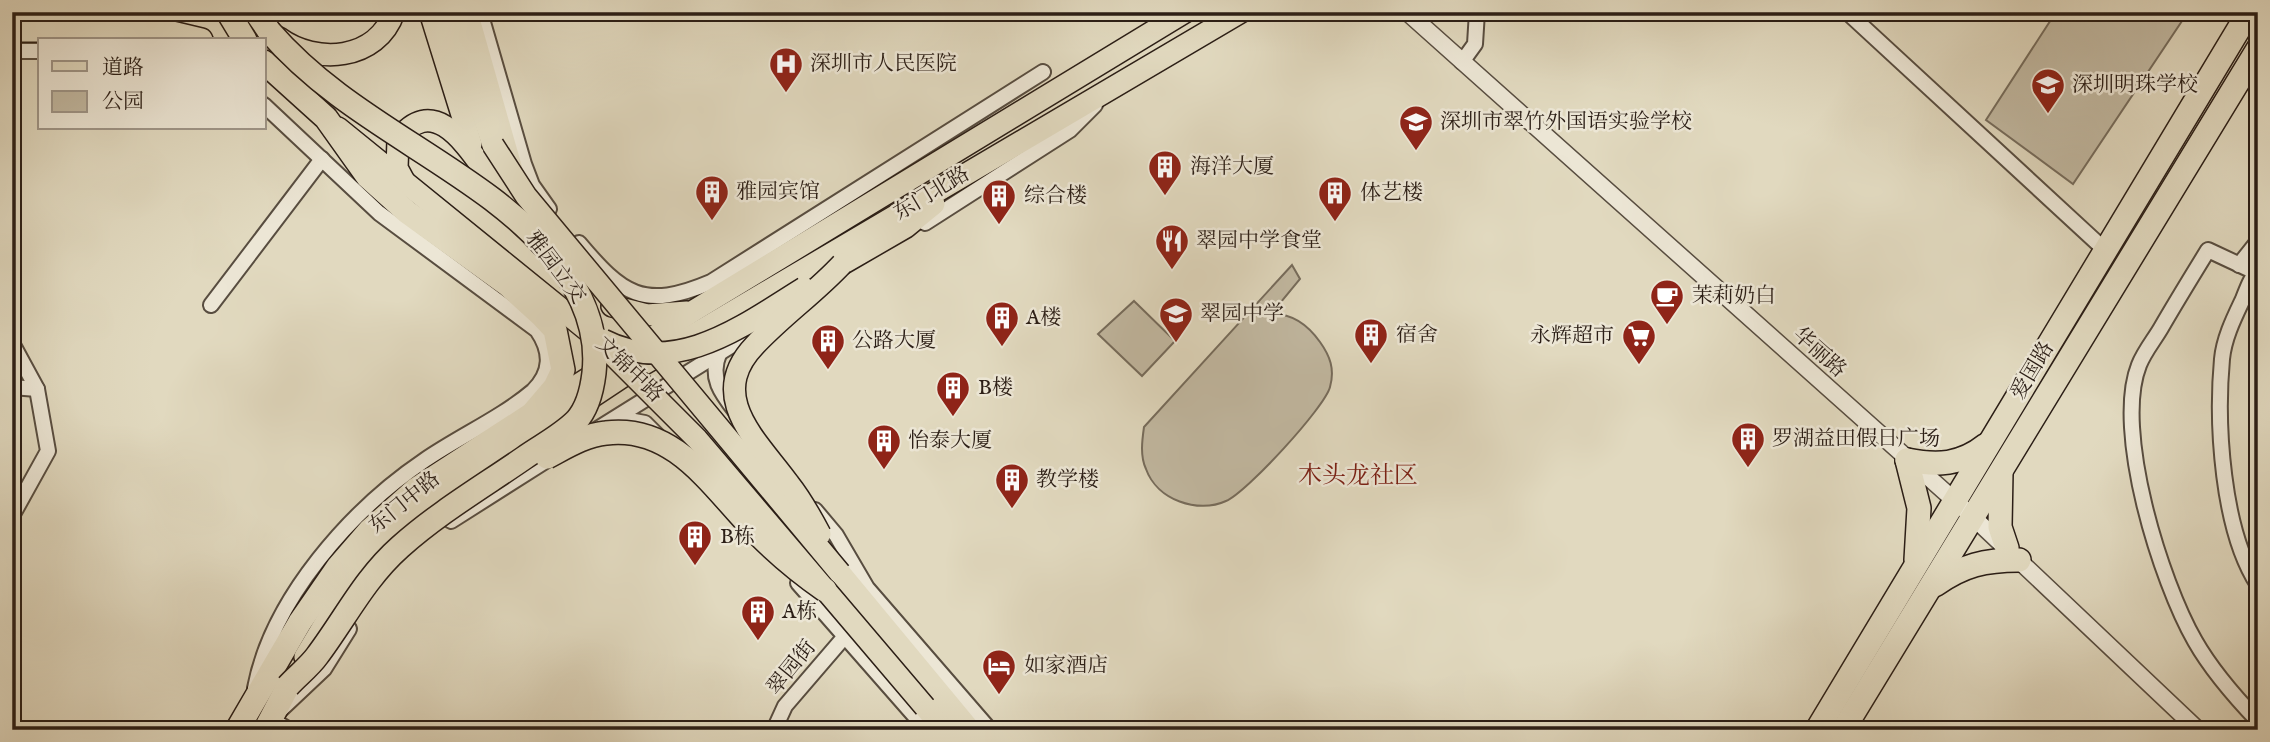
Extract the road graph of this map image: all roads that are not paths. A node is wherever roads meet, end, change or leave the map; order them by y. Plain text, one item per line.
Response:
1 (228, 12) edge
2 (394, 12) edge
3 (430, 12) edge
4 (448, 12) edge
5 (467, 12) edge
6 (480, 12) edge
7 (1185, 12) edge
8 (1241, 12) edge
9 (1407, 12) edge
10 (1477, 12) edge
11 (1847, 12) edge
12 (2249, 12) edge
13 (263, 22) edge
14 (12, 30) edge
15 (194, 38) edge
16 (244, 38) edge
17 (2258, 49) edge
18 (12, 51) edge
19 (38, 51) edge
20 (1462, 62) junction
21 (266, 64) edge
22 (266, 72) edge
23 (1043, 72) dead end
24 (286, 83) junction
25 (1111, 88) junction
26 (266, 107) edge
27 (326, 118) junction
28 (493, 145) junction
29 (322, 159) junction
30 (481, 164) junction
31 (404, 181) junction
32 (952, 181) junction
33 (537, 233) junction
34 (2258, 241) edge
35 (2106, 251) junction
36 (2239, 265) junction
37 (841, 270) junction
38 (2256, 271) edge
39 (211, 305) dead end
40 (695, 310) junction
41 (592, 334) junction
42 (12, 343) edge
43 (642, 344) joint
44 (719, 354) junction
45 (622, 377) joint
46 (12, 387) edge
47 (37, 389) junction
48 (533, 414) junction
49 (618, 418) junction
50 (1992, 441) junction
51 (1907, 460) junction
52 (2001, 470) junction
53 (469, 496) junction
54 (1955, 502) junction
55 (12, 516) edge
56 (1973, 517) junction
57 (2013, 554) junction
58 (1915, 568) junction
59 (833, 582) junction
60 (2258, 585) edge
61 (1929, 588) junction
62 (846, 635) junction
63 (288, 686) junction
64 (932, 700) junction
65 (251, 705) junction
66 (2258, 721) edge
67 (275, 726) edge
68 (237, 730) edge
69 (774, 730) edge
70 (927, 730) edge
71 (944, 730) edge
72 (970, 730) edge
73 (990, 730) edge
74 (1816, 730) edge
75 (1843, 730) edge
76 (2198, 730) edge

1 - 16 highway
2 - 13 main road
3 - 30 main road
4 - 28 main road, 文锦中路
5 - 33 main road
6 - 23 street
7 - 40 main road, 东门北路
8 - 25 main road, 东门北路
9 - 20 street, 华丽路
10 - 20 street
11 - 35 street
12 - 35 highway, 爱国路
13 - 33 highway, 雅园立交, bridge
14 - 15 highway
17 - 52 highway, 爱国路
18 - 19 street
20 - 51 street, 华丽路
21 - 24 highway, 文锦中路
22 - 24 highway
24 - 27 highway, 文锦中路
25 - 32 main road, 东门北路
25 - 37 street
26 - 29 street
27 - 31 main road, 文锦中路
27 - 48 highway, 雅园立交
28 - 33 main road, bridge
28 - 59 main road, 文锦中路, bridge
29 - 39 street
29 - 65 street
30 - 31 main road
30 - 33 main road
31 - 41 main road, 文锦中路
32 - 37 main road
32 - 45 main road, 东门北路
33 - 40 main road
33 - 53 highway, 雅园立交, bridge
34 - 36 street
35 - 50 highway, 爱国路
36 - 38 street
36 - 66 street
37 - 41 main road, bridge
37 - 44 street
37 - 59 main road, bridge
38 - 60 street
40 - 43 main road, 东门北路
41 - 59 main road, 文锦中路, bridge
42 - 47 street
43 - 48 main road, 东门中路
44 - 49 street
44 - 73 street
45 - 63 main road, 东门中路
46 - 47 street
47 - 55 street
48 - 65 highway, 东门中路
49 - 62 street
49 - 67 street
50 - 51 highway
50 - 54 highway, 爱国路
51 - 54 street, 华丽路
51 - 58 highway
52 - 56 highway, 爱国路
52 - 57 highway
53 - 59 highway, bridge
53 - 63 highway, 雅园立交, bridge
54 - 56 street, 华丽路
54 - 58 highway, 爱国路
56 - 57 street, 华丽路
56 - 61 highway, 爱国路
57 - 61 highway
57 - 76 street, 华丽路
58 - 74 highway, 爱国路
59 - 64 main road, 文锦中路, bridge
61 - 75 highway, 爱国路
62 - 69 street, 翠园街
62 - 70 street
63 - 67 highway, 东门中路
64 - 71 main road, 文锦中路
64 - 72 main road, 文锦中路
65 - 68 highway, 东门中路

